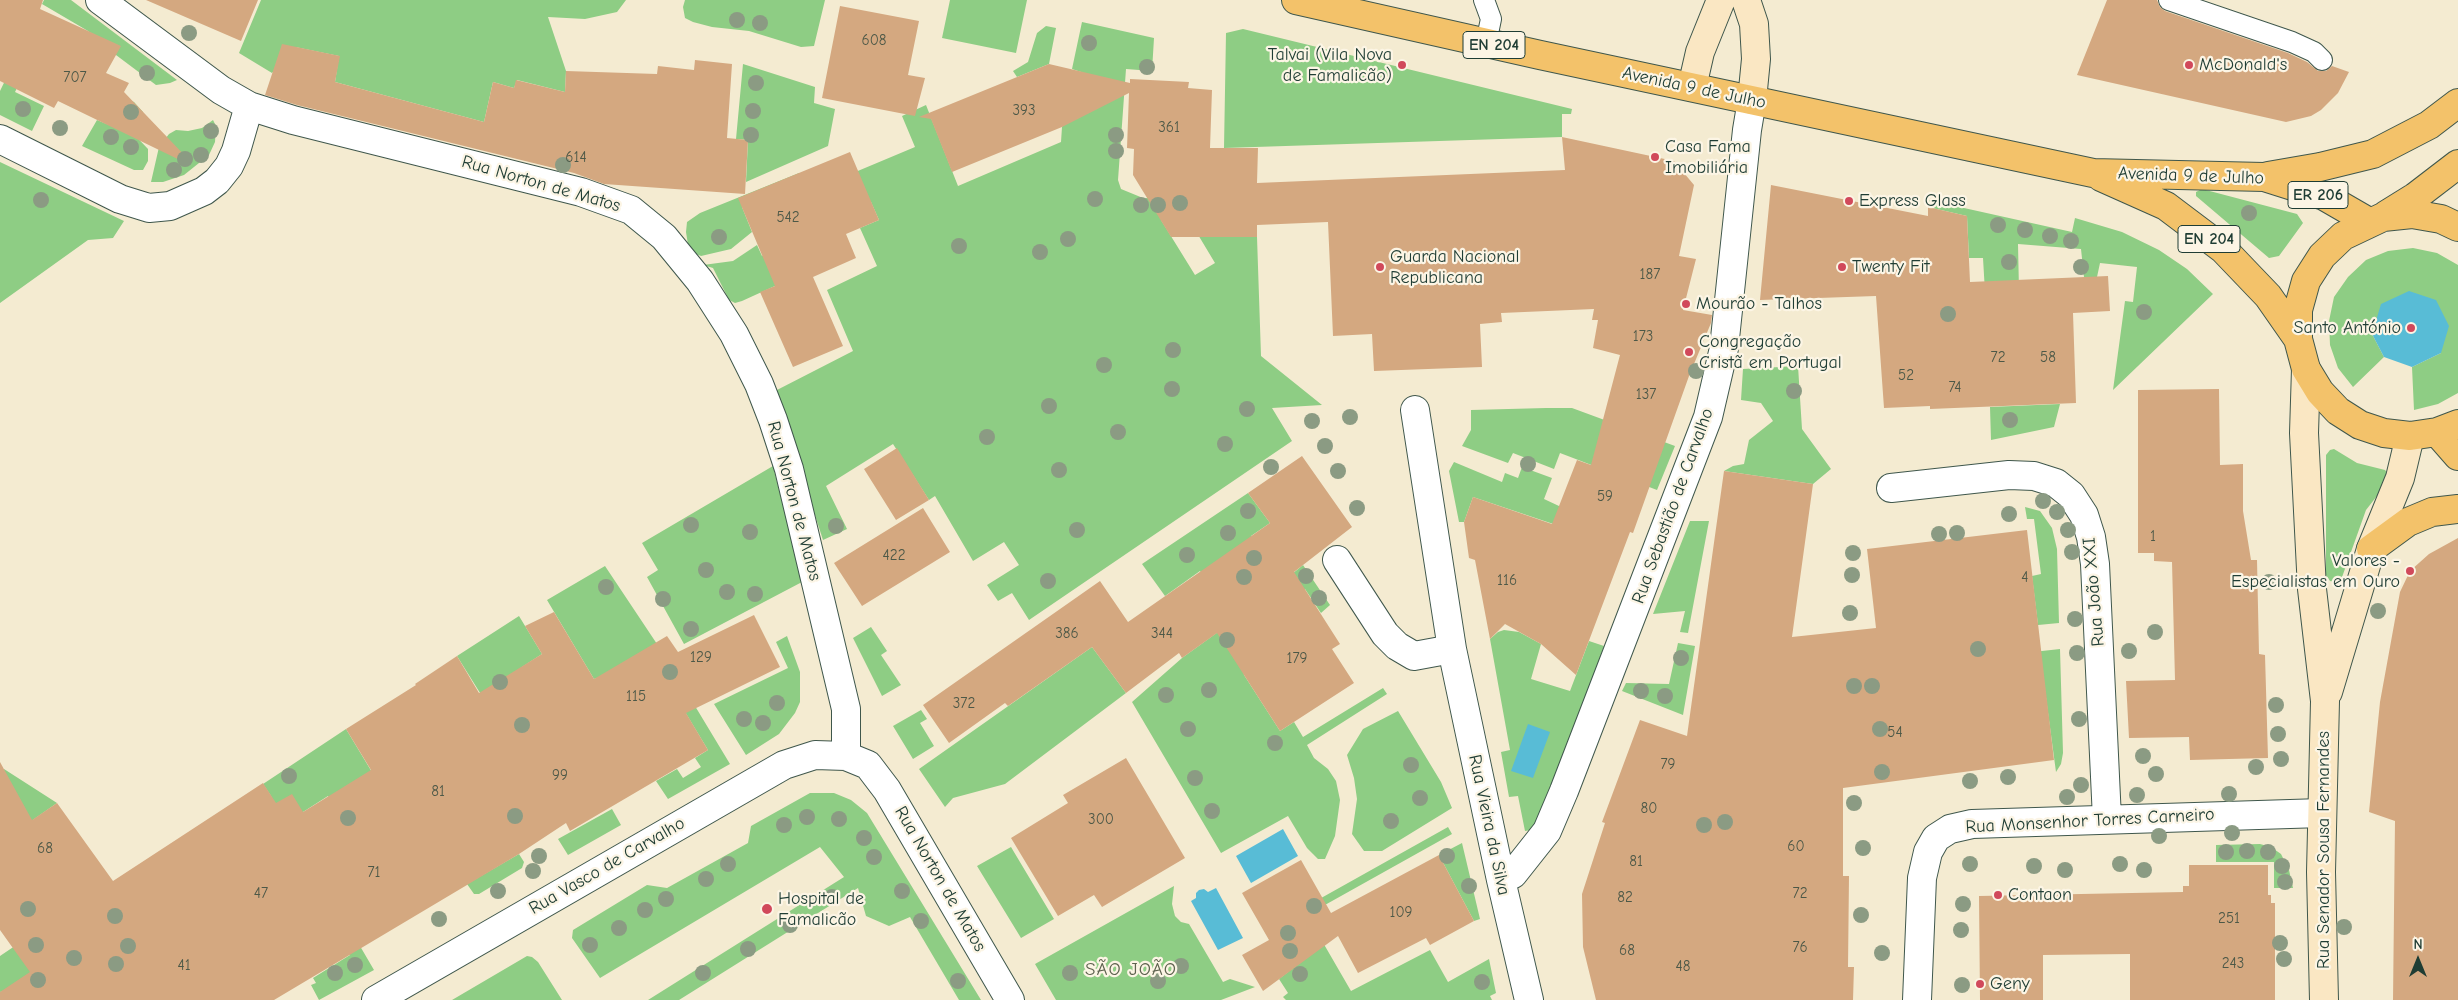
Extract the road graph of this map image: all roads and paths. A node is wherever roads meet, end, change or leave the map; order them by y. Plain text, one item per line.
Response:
1 (100, 0) edge
2 (1296, 0) edge
3 (1484, 0) edge
4 (1721, 0) edge
5 (1746, 0) edge
6 (2168, 0) edge
7 (2188, 4) edge
8 (1486, 43) junction
9 (2322, 60) dead end
10 (1692, 87) junction
11 (1752, 100) junction
12 (2458, 103) edge
13 (249, 106) junction
14 (0, 139) edge
15 (2458, 164) edge
16 (2093, 173) junction
17 (2264, 177) junction
18 (2376, 219) junction
19 (2458, 227) edge
20 (2298, 338) junction
21 (2306, 370) junction
22 (1415, 410) dead end
23 (2447, 428) edge
24 (2410, 436) junction
25 (2458, 456) edge
26 (1892, 488) dead end
27 (2458, 509) edge
28 (2372, 549) junction
29 (1337, 560) dead end
30 (1452, 648) junction
31 (2325, 701) junction
32 (846, 756) junction
33 (2322, 813) junction
34 (2107, 819) junction
35 (1501, 880) junction
36 (376, 1000) edge
37 (1010, 1000) edge
38 (1529, 1000) edge
39 (1917, 1000) edge
40 (2324, 1000) edge

1 - 13 street, Rua Norton de Matos
2 - 8 main road, Avenida 9 de Julho / EN 204
3 - 8 lane
4 - 10 street
5 - 11 street
6 - 7 lane
7 - 9 lane
8 - 10 main road, Avenida 9 de Julho / EN 204
10 - 11 main road, Avenida 9 de Julho / EN 204
11 - 16 main road, Avenida 9 de Julho / EN 204
11 - 35 street, Rua Sebastião de Carvalho
12 - 17 main road, EN 204
13 - 14 street
13 - 32 street, Rua Norton de Matos
15 - 18 main road
16 - 17 main road, Avenida 9 de Julho / EN 204
16 - 20 main road, Avenida 9 de Julho / EN 204
17 - 18 main road, Avenida 9 de Julho / ER 206
18 - 19 main road
18 - 20 main road
20 - 21 main road, EN 204
21 - 24 main road, EN 204
21 - 31 street, Rua Senador Sousa Fernandes
22 - 30 street, Rua Vieira da Silva
23 - 24 main road, EN 204
23 - 25 main road
24 - 28 street, Rua Senador Sousa Fernandes
26 - 34 street, Rua João XXI
27 - 28 main road
28 - 31 street, Rua Senador Sousa Fernandes
29 - 30 street
30 - 35 street, Rua Vieira da Silva
31 - 33 street, Rua Senador Sousa Fernandes
32 - 36 street, Rua Vasco de Carvalho
32 - 37 street, Rua Norton de Matos
33 - 34 street, Rua Monsenhor Torres Carneiro
33 - 40 street, Rua Senador Sousa Fernandes
34 - 39 street, Rua Monsenhor Torres Carneiro
35 - 38 street, Rua Vieira da Silva

